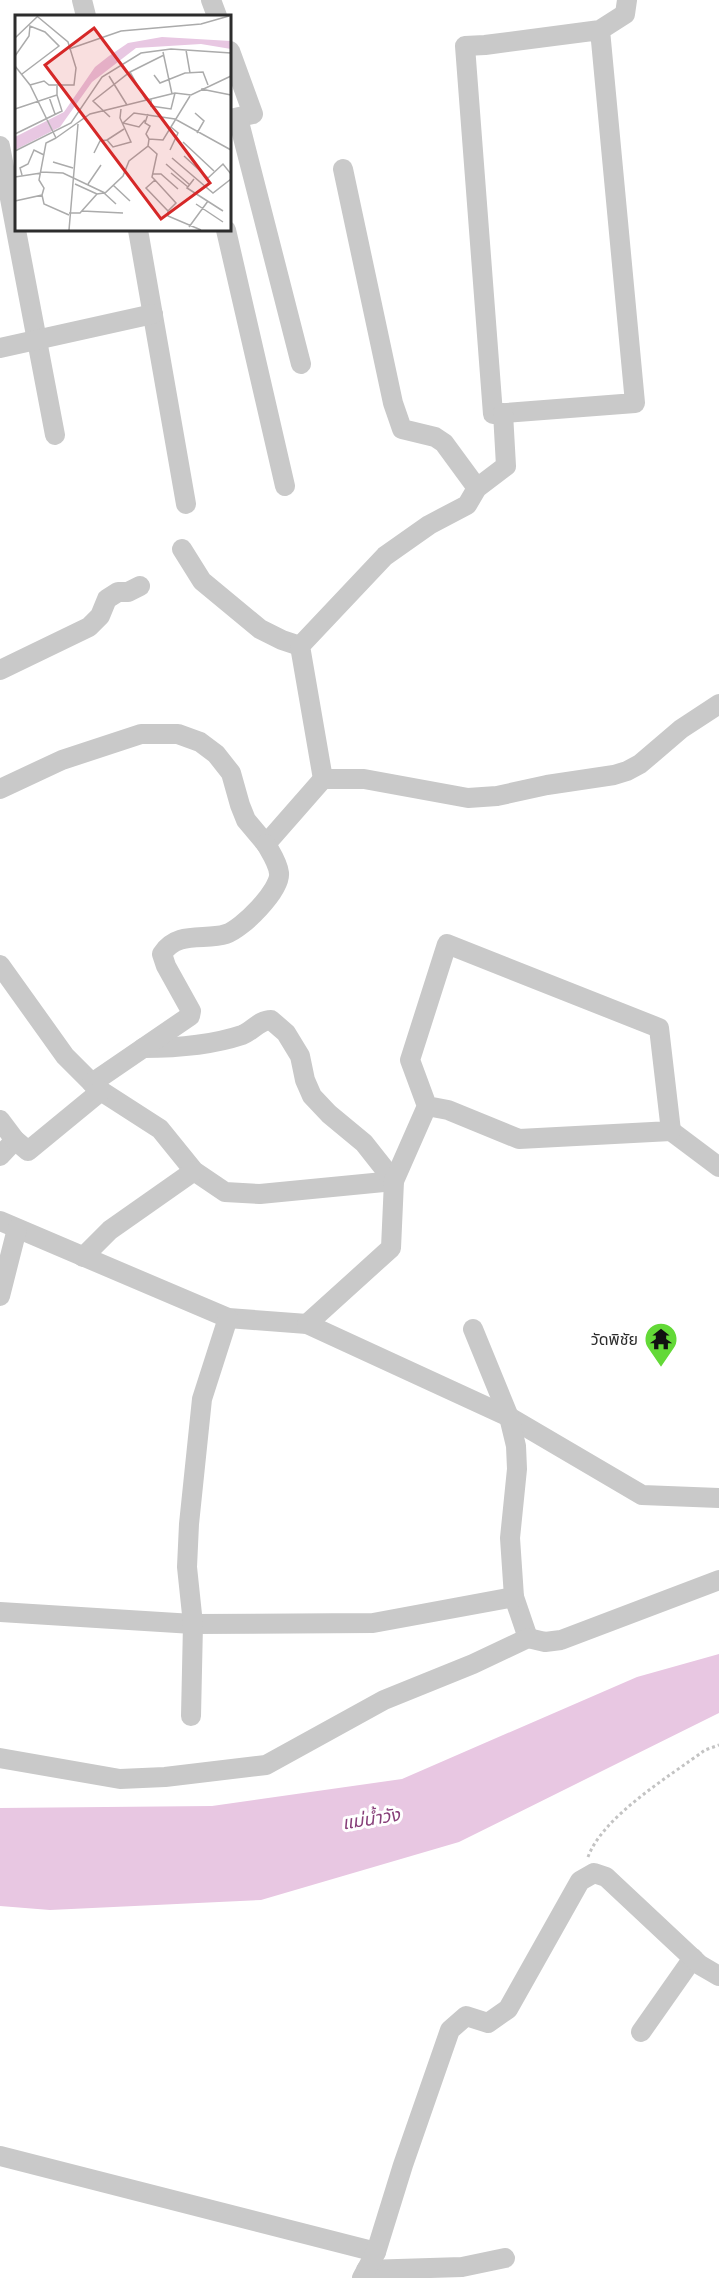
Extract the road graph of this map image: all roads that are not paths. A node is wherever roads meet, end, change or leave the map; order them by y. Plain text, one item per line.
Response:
1 (82, 0) edge
2 (211, 0) edge
3 (627, 0) edge
4 (86, 15) edge
5 (217, 15) edge
6 (600, 30) junction
7 (231, 54) edge
8 (234, 119) edge
9 (0, 146) edge
10 (343, 169) dead end
11 (15, 224) edge
12 (16, 231) edge
13 (138, 231) edge
14 (226, 231) edge
15 (153, 314) junction
16 (37, 339) junction
17 (0, 348) edge
18 (301, 364) dead end
19 (503, 413) junction
20 (55, 435) dead end
21 (285, 486) dead end
22 (477, 488) junction
23 (186, 504) dead end
24 (182, 549) dead end
25 (140, 586) dead end
26 (300, 646) junction
27 (0, 670) edge
28 (719, 704) edge
29 (323, 779) junction
30 (0, 789) edge
31 (266, 844) junction
32 (0, 965) edge
33 (143, 1048) junction
34 (96, 1087) junction
35 (427, 1106) junction
36 (0, 1120) edge
37 (670, 1131) junction
38 (15, 1140) junction
39 (0, 1156) edge
40 (719, 1167) edge
41 (194, 1171) junction
42 (394, 1181) junction
43 (8, 1225) edge
44 (83, 1257) junction
45 (0, 1296) edge
46 (228, 1317) junction
47 (307, 1324) junction
48 (473, 1329) dead end
49 (509, 1417) junction
50 (719, 1498) edge
51 (719, 1580) edge
52 (514, 1597) junction
53 (0, 1612) edge
54 (193, 1624) junction
55 (528, 1638) junction
56 (191, 1716) dead end
57 (0, 1758) edge
58 (693, 1958) junction
59 (719, 1977) edge
60 (641, 2032) dead end
61 (0, 2156) edge
62 (376, 2252) junction
63 (505, 2258) dead end
64 (364, 2274) edge

1 - 4 street
2 - 5 street
3 - 6 street
6 - 19 street
6 - 19 street
7 - 8 street
8 - 18 street
9 - 11 street
10 - 22 street
12 - 16 street
13 - 15 street
14 - 21 street
15 - 16 street
15 - 23 street
16 - 17 street
16 - 20 street
19 - 22 street
22 - 26 street
24 - 26 street
25 - 27 street
26 - 29 street
28 - 29 street
29 - 31 street
30 - 31 street
31 - 33 street
32 - 34 street
33 - 34 street
33 - 42 street
34 - 38 street
34 - 41 street
35 - 37 street
35 - 37 street
35 - 42 street
36 - 38 street
37 - 40 street
38 - 39 street
41 - 42 street
41 - 44 street
42 - 47 street
43 - 44 street
43 - 45 street
44 - 46 street
46 - 47 street
46 - 54 street
47 - 49 street
48 - 49 street
49 - 50 street
49 - 52 street
51 - 55 street
52 - 54 street
52 - 55 street
53 - 54 street
54 - 56 street
55 - 57 street
58 - 59 street
58 - 60 street
58 - 62 street
61 - 62 street
62 - 64 street
63 - 64 street

